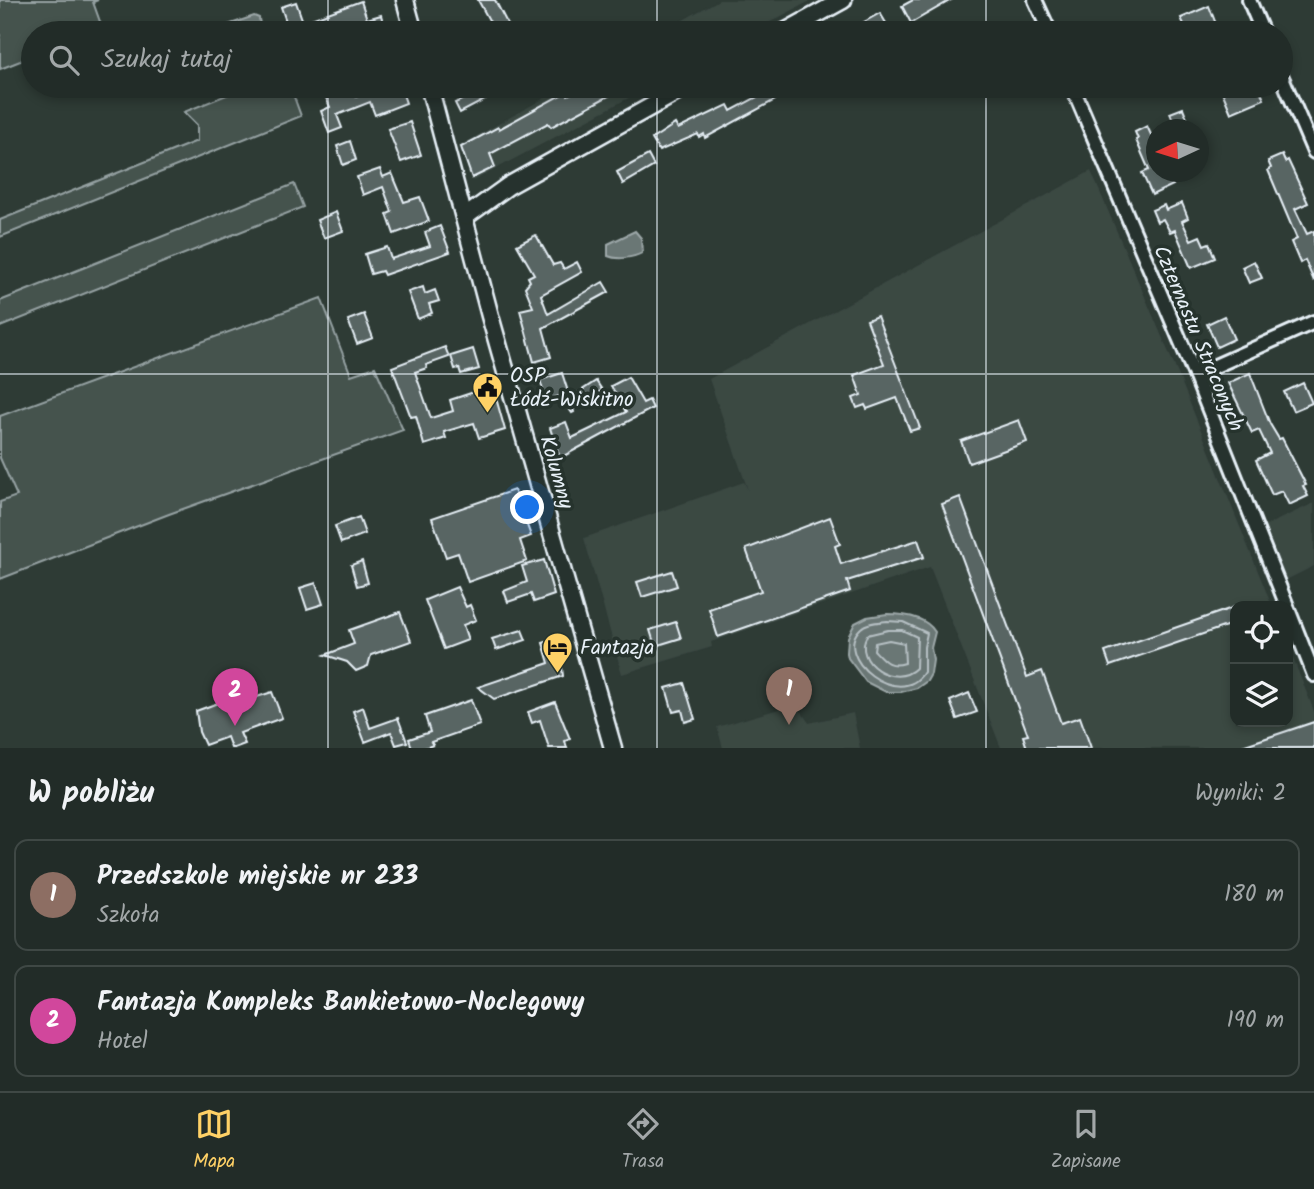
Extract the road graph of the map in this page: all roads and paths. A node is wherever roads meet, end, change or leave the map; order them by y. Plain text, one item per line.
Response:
1 (405, 0) edge
2 (843, 0) edge
3 (1035, 0) edge
4 (1249, 0) edge
5 (411, 21) edge
6 (805, 21) edge
7 (1044, 21) edge
8 (1258, 21) edge
9 (432, 98) edge
10 (666, 98) edge
11 (1077, 98) edge
12 (1291, 98) edge
13 (1314, 152) edge
14 (465, 217) junction
15 (1314, 322) edge
16 (1195, 375) junction
17 (1284, 601) edge
18 (1293, 623) edge
19 (1313, 672) edge
20 (613, 748) edge

1 - 5 street
2 - 6 street
3 - 7 street
4 - 8 street
9 - 14 street, Kolumny
10 - 14 street
11 - 16 street, Czternastu Straconych
12 - 13 street
14 - 20 street, Kolumny
15 - 16 street
16 - 17 street, Czternastu Straconych
18 - 19 street, Czternastu Straconych

